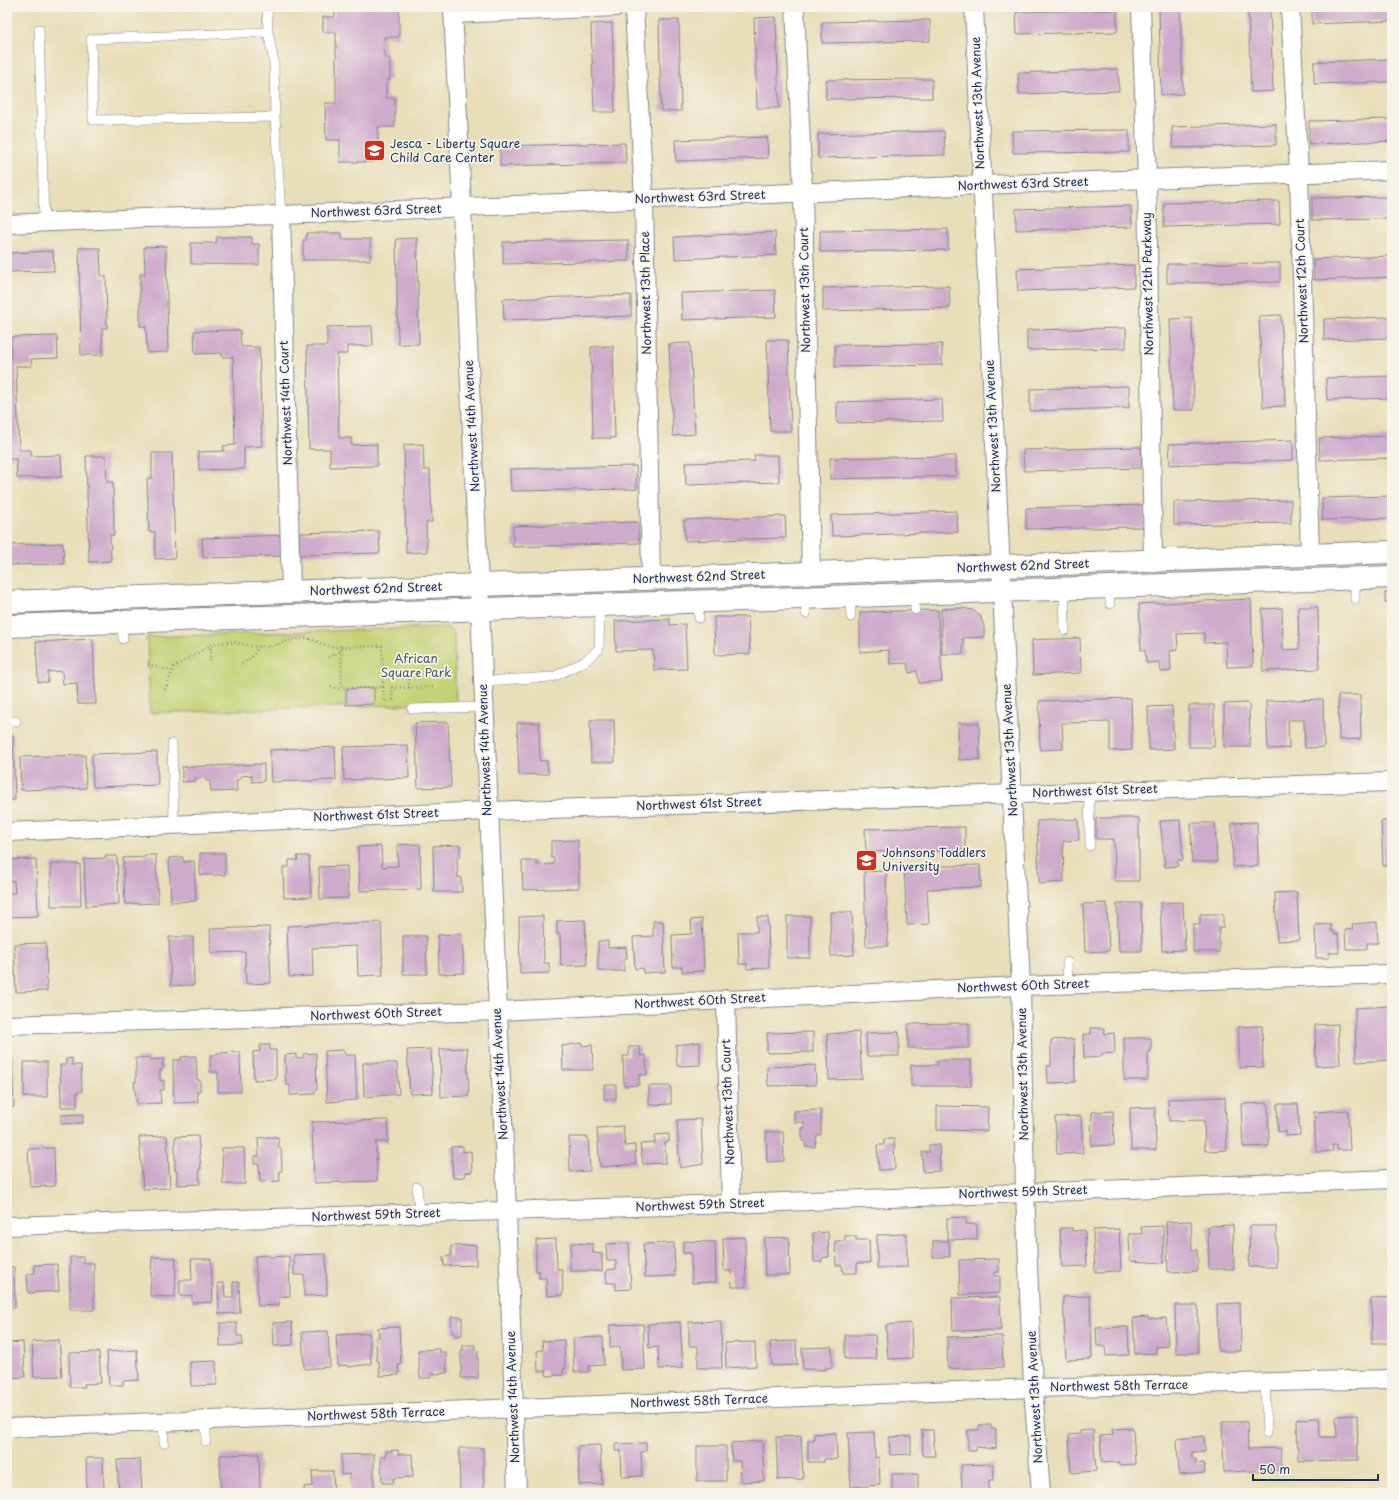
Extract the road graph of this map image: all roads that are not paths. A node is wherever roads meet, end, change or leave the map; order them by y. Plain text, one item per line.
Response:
1 (267, 7) edge
2 (616, 7) edge
3 (634, 7) edge
4 (795, 7) edge
5 (974, 7) edge
6 (1141, 7) edge
7 (1290, 7) edge
8 (453, 10) edge
9 (39, 29) dead end
10 (268, 32) junction
11 (275, 117) junction
12 (1392, 170) edge
13 (1299, 173) junction
14 (1147, 179) junction
15 (981, 185) junction
16 (803, 193) junction
17 (644, 200) junction
18 (462, 208) junction
19 (281, 215) junction
20 (44, 223) junction
21 (7, 224) edge
22 (1392, 552) edge
23 (1310, 555) junction
24 (1153, 561) junction
25 (1000, 567) junction
26 (811, 573) junction
27 (1392, 577) edge
28 (1355, 578) junction
29 (651, 579) junction
30 (479, 586) junction
31 (1064, 588) junction
32 (1002, 590) junction
33 (291, 591) junction
34 (1355, 599) dead end
35 (7, 602) edge
36 (600, 605) junction
37 (480, 609) junction
38 (7, 626) edge
39 (1065, 631) dead end
40 (482, 681) junction
41 (484, 707) junction
42 (412, 709) dead end
43 (172, 744) dead end
44 (1392, 782) edge
45 (1089, 791) junction
46 (1012, 793) junction
47 (488, 811) junction
48 (174, 824) junction
49 (7, 832) edge
50 (1090, 846) dead end
51 (1067, 962) dead end
52 (1392, 974) edge
53 (1068, 984) junction
54 (1021, 986) junction
55 (726, 999) junction
56 (497, 1011) junction
57 (7, 1025) edge
58 (1392, 1179) edge
59 (417, 1187) dead end
60 (1025, 1192) junction
61 (731, 1204) junction
62 (507, 1211) junction
63 (419, 1214) junction
64 (7, 1226) edge
65 (1392, 1379) edge
66 (1265, 1382) junction
67 (1033, 1388) junction
68 (513, 1409) junction
69 (206, 1421) junction
70 (163, 1422) junction
71 (7, 1428) edge
72 (1267, 1433) dead end
73 (206, 1441) dead end
74 (164, 1443) dead end
75 (517, 1493) edge
76 (1041, 1493) edge

1 - 10 lane
2 - 8 street
3 - 17 street, Northwest 13th Place
4 - 16 street, Northwest 13th Court
5 - 15 street, Northwest 13th Avenue
6 - 14 street, Northwest 12th Parkway
7 - 13 street, Northwest 12th Court
8 - 18 street, Northwest 14th Avenue
9 - 20 lane
10 - 11 lane
10 - 11 lane
11 - 19 lane
12 - 13 street, Northwest 63rd Street
13 - 14 street, Northwest 63rd Street
13 - 23 street, Northwest 12th Court
14 - 15 street, Northwest 63rd Street
14 - 24 street, Northwest 12th Parkway
15 - 16 street, Northwest 63rd Street
15 - 25 street, Northwest 13th Avenue
16 - 17 street, Northwest 63rd Street
16 - 26 street, Northwest 13th Court
17 - 18 street, Northwest 63rd Street
17 - 29 street, Northwest 13th Place
18 - 19 street, Northwest 63rd Street
18 - 30 street, Northwest 14th Avenue
19 - 20 street, Northwest 63rd Street
19 - 33 street, Northwest 14th Court
20 - 21 street, Northwest 63rd Street
22 - 23 main road, Northwest 62nd Street
23 - 24 main road, Northwest 62nd Street
24 - 25 main road, Northwest 62nd Street
25 - 26 main road, Northwest 62nd Street
25 - 32 street, Northwest 13th Avenue
26 - 29 main road, Northwest 62nd Street
27 - 28 main road, Northwest 62nd Street
28 - 31 main road, Northwest 62nd Street
28 - 34 lane
29 - 30 main road, Northwest 62nd Street
30 - 33 main road, Northwest 62nd Street
30 - 37 street, Northwest 14th Avenue
31 - 32 main road, Northwest 62nd Street
31 - 39 lane
32 - 36 main road, Northwest 62nd Street
32 - 46 street, Northwest 13th Avenue
33 - 35 main road, Northwest 62nd Street
36 - 37 main road, Northwest 62nd Street
36 - 40 lane
37 - 38 main road, Northwest 62nd Street
37 - 40 street, Northwest 14th Avenue
40 - 41 street, Northwest 14th Avenue
41 - 42 lane
41 - 47 street, Northwest 14th Avenue
43 - 48 lane
44 - 45 street, Northwest 61st Street
45 - 46 street, Northwest 61st Street
45 - 50 lane
46 - 47 street, Northwest 61st Street
46 - 54 street, Northwest 13th Avenue
47 - 48 street, Northwest 61st Street
47 - 56 street, Northwest 14th Avenue
48 - 49 street, Northwest 61st Street
51 - 53 lane
52 - 53 street, Northwest 60th Street
53 - 54 street, Northwest 60th Street
54 - 55 street, Northwest 60th Street
54 - 60 street, Northwest 13th Avenue
55 - 56 street, Northwest 60th Street
55 - 61 street, Northwest 13th Court
56 - 57 street, Northwest 60th Street
56 - 62 street, Northwest 14th Avenue
58 - 60 street, Northwest 59th Street
59 - 63 lane
60 - 61 street, Northwest 59th Street
60 - 67 street, Northwest 13th Avenue
61 - 62 street, Northwest 59th Street
62 - 63 street, Northwest 59th Street
62 - 68 street, Northwest 14th Avenue
63 - 64 street, Northwest 59th Street
65 - 66 street, Northwest 58th Terrace
66 - 67 street, Northwest 58th Terrace
66 - 72 lane
67 - 68 street, Northwest 58th Terrace
67 - 76 street, Northwest 13th Avenue
68 - 69 street, Northwest 58th Terrace
68 - 75 street, Northwest 14th Avenue
69 - 70 street, Northwest 58th Terrace
69 - 73 lane
70 - 71 street, Northwest 58th Terrace
70 - 74 lane

